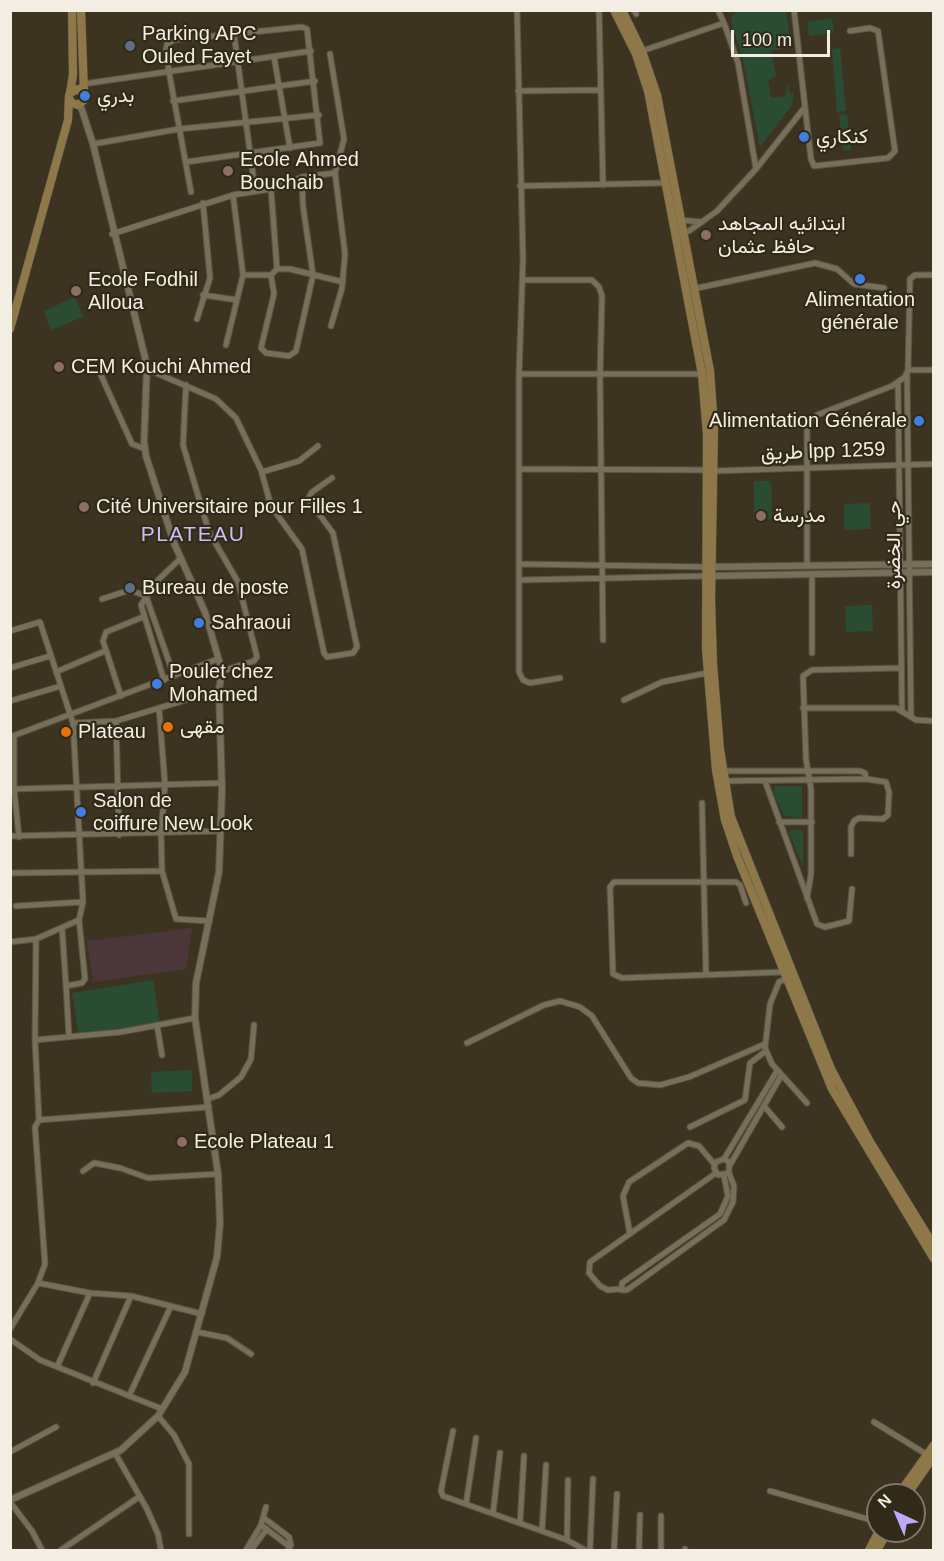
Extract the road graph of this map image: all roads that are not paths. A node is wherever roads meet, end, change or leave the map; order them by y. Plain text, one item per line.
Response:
1 (72, 10) edge
2 (81, 10) edge
3 (517, 10) edge
4 (599, 10) edge
5 (614, 10) edge
6 (622, 10) edge
7 (718, 10) edge
8 (794, 10) edge
9 (724, 23) junction
10 (850, 32) dead end
11 (234, 34) junction
12 (311, 51) junction
13 (642, 51) junction
14 (330, 54) dead end
15 (274, 57) junction
16 (238, 62) junction
17 (169, 72) junction
18 (315, 81) junction
19 (83, 84) junction
20 (280, 85) junction
21 (241, 89) junction
22 (600, 90) junction
23 (518, 91) junction
24 (84, 95) junction
25 (70, 96) junction
26 (173, 101) junction
27 (79, 104) junction
28 (805, 107) junction
29 (319, 115) junction
30 (284, 117) junction
31 (68, 120) junction
32 (246, 122) junction
33 (179, 129) junction
34 (93, 144) junction
35 (290, 148) junction
36 (251, 153) junction
37 (186, 162) junction
38 (756, 169) junction
39 (335, 172) junction
40 (303, 177) junction
41 (254, 182) dead end
42 (664, 183) junction
43 (603, 185) junction
44 (520, 186) junction
45 (271, 189) junction
46 (191, 192) dead end
47 (233, 195) junction
48 (203, 203) junction
49 (675, 221) junction
50 (702, 222) junction
51 (112, 234) junction
52 (679, 235) junction
53 (277, 269) junction
54 (243, 275) junction
55 (271, 275) junction
56 (313, 275) junction
57 (933, 275) edge
58 (523, 280) junction
59 (343, 282) junction
60 (884, 288) dead end
61 (693, 289) junction
62 (203, 295) junction
63 (237, 300) junction
64 (197, 319) dead end
65 (331, 326) dead end
66 (10, 329) edge
67 (226, 345) dead end
68 (147, 369) junction
69 (933, 370) edge
70 (908, 371) junction
71 (100, 373) dead end
72 (519, 374) junction
73 (702, 374) junction
74 (600, 376) junction
75 (898, 384) junction
76 (186, 385) junction
77 (318, 446) dead end
78 (145, 449) junction
79 (909, 464) junction
80 (933, 464) edge
81 (899, 465) junction
82 (807, 466) junction
83 (601, 468) junction
84 (520, 469) junction
85 (710, 470) junction
86 (262, 472) junction
87 (332, 478) dead end
88 (181, 558) junction
89 (519, 564) junction
90 (807, 564) junction
91 (900, 564) junction
92 (908, 564) junction
93 (933, 564) edge
94 (602, 565) junction
95 (708, 567) junction
96 (900, 572) junction
97 (908, 572) junction
98 (933, 572) edge
99 (812, 574) junction
100 (708, 576) junction
101 (602, 578) junction
102 (520, 580) junction
103 (146, 596) junction
104 (102, 599) dead end
105 (143, 617) junction
106 (10, 631) edge
107 (603, 640) dead end
108 (105, 651) junction
109 (812, 653) dead end
110 (50, 656) junction
111 (218, 659) junction
112 (10, 668) edge
113 (901, 668) junction
114 (222, 671) junction
115 (56, 672) junction
116 (707, 673) junction
117 (174, 676) junction
118 (560, 678) dead end
119 (164, 680) junction
120 (61, 686) junction
121 (219, 690) junction
122 (121, 696) junction
123 (624, 700) dead end
124 (10, 701) edge
125 (159, 708) junction
126 (803, 708) junction
127 (902, 710) junction
128 (70, 715) junction
129 (911, 717) junction
130 (116, 721) junction
131 (933, 722) edge
132 (73, 723) junction
133 (12, 736) edge
134 (808, 769) junction
135 (723, 771) junction
136 (866, 779) junction
137 (810, 780) junction
138 (724, 781) junction
139 (765, 781) junction
140 (222, 783) junction
141 (165, 786) junction
142 (119, 787) junction
143 (14, 789) junction
144 (78, 789) junction
145 (702, 803) dead end
146 (779, 822) junction
147 (812, 822) junction
148 (221, 831) junction
149 (161, 832) junction
150 (119, 835) junction
151 (10, 836) edge
152 (80, 836) junction
153 (19, 837) junction
154 (851, 854) dead end
155 (162, 871) junction
156 (12, 873) edge
157 (82, 873) junction
158 (704, 882) junction
159 (852, 889) dead end
160 (807, 898) junction
161 (83, 902) junction
162 (746, 903) dead end
163 (16, 906) dead end
164 (79, 920) junction
165 (209, 921) junction
166 (62, 928) junction
167 (36, 939) junction
168 (10, 942) edge
169 (706, 975) junction
170 (786, 975) junction
171 (66, 986) junction
172 (195, 1018) junction
173 (157, 1025) junction
174 (254, 1025) dead end
175 (69, 1037) junction
176 (35, 1040) junction
177 (467, 1043) dead end
178 (765, 1048) junction
179 (162, 1055) dead end
180 (779, 1073) junction
181 (208, 1099) junction
182 (807, 1103) dead end
183 (764, 1106) junction
184 (209, 1107) junction
185 (39, 1120) junction
186 (748, 1126) junction
187 (782, 1126) dead end
188 (690, 1127) dead end
189 (724, 1159) junction
190 (714, 1165) junction
191 (730, 1165) junction
192 (83, 1171) dead end
193 (716, 1173) junction
194 (218, 1174) junction
195 (727, 1174) junction
196 (707, 1225) junction
197 (712, 1231) junction
198 (630, 1234) junction
199 (933, 1246) edge
200 (933, 1260) edge
201 (38, 1282) junction
202 (620, 1289) junction
203 (90, 1293) junction
204 (131, 1296) junction
205 (171, 1306) junction
206 (202, 1314) junction
207 (10, 1329) edge
208 (197, 1332) junction
209 (10, 1339) edge
210 (251, 1354) dead end
211 (57, 1367) junction
212 (93, 1383) junction
213 (129, 1396) junction
214 (160, 1412) junction
215 (874, 1422) dead end
216 (56, 1427) dead end
217 (453, 1431) dead end
218 (476, 1438) dead end
219 (933, 1445) edge
220 (10, 1452) edge
221 (115, 1453) junction
222 (500, 1454) dead end
223 (930, 1455) edge
224 (524, 1456) dead end
225 (546, 1465) dead end
226 (593, 1479) dead end
227 (568, 1480) dead end
228 (908, 1483) edge
229 (914, 1483) edge
230 (770, 1491) dead end
231 (617, 1494) dead end
232 (139, 1497) junction
233 (10, 1501) edge
234 (466, 1504) junction
235 (266, 1507) dead end
236 (492, 1513) junction
237 (640, 1515) dead end
238 (661, 1516) dead end
239 (264, 1518) junction
240 (866, 1519) edge
241 (520, 1523) junction
242 (264, 1527) junction
243 (542, 1531) junction
244 (189, 1534) dead end
245 (567, 1540) junction
246 (289, 1549) edge
247 (42, 1551) edge
248 (61, 1551) edge
249 (161, 1551) edge
250 (246, 1551) edge
251 (251, 1551) edge
252 (588, 1551) edge
253 (614, 1551) edge
254 (639, 1551) edge
255 (661, 1551) edge

1 - 25 main road
2 - 19 main road
3 - 23 street
4 - 22 street
5 - 42 main road
6 - 13 main road
7 - 9 street
8 - 28 street
9 - 13 street
9 - 38 street
10 - 28 street
11 - 12 street
11 - 16 street
11 - 17 street
12 - 15 street
12 - 18 street
13 - 49 main road
14 - 39 street
15 - 16 street
15 - 20 street
16 - 17 street
16 - 21 street
17 - 19 street
17 - 26 street
18 - 20 street
18 - 29 street
19 - 24 main road
20 - 21 street
20 - 30 street
21 - 26 street
21 - 32 street
22 - 23 street
22 - 43 street
23 - 44 street
24 - 25 main road
24 - 27 main road
25 - 27 main road
25 - 31 main road
26 - 33 street
27 - 31 main road
27 - 34 street
28 - 38 street
29 - 30 street
29 - 35 street
30 - 32 street
30 - 35 street
31 - 66 main road
32 - 33 street
32 - 36 street
33 - 34 street
33 - 37 street
34 - 51 street
35 - 36 street
36 - 37 street
36 - 41 street
37 - 46 street
38 - 50 street
39 - 40 street
39 - 59 street
40 - 45 street
40 - 56 street
42 - 43 street
42 - 49 main road
43 - 44 street
44 - 58 street
45 - 47 street
45 - 53 street
47 - 48 street
47 - 54 street
48 - 51 street
48 - 62 street
49 - 50 street
49 - 52 main road
50 - 52 street
51 - 68 street
52 - 61 main road
52 - 73 main road
53 - 55 street
53 - 56 street
54 - 55 street
54 - 63 street
55 - 56 street
56 - 59 street
57 - 70 street, حي الخضرة
58 - 72 street
58 - 74 street
59 - 65 street
60 - 61 street
61 - 85 main road
62 - 63 street
62 - 64 street
63 - 67 street
68 - 76 street
68 - 78 street
69 - 70 street
70 - 75 street
70 - 79 street, حي الخضرة
71 - 78 street
72 - 74 street
72 - 84 street
73 - 74 street
73 - 85 main road
74 - 83 street
75 - 81 street
75 - 82 street
76 - 86 street
76 - 114 street
77 - 86 street
78 - 88 street
79 - 80 street, طريق lpp 1259
79 - 81 street, طريق lpp 1259
79 - 92 street, حي الخضرة
81 - 82 street, طريق lpp 1259
81 - 91 street
82 - 85 street, طريق lpp 1259
82 - 90 street
83 - 84 street, طريق lpp 1259
83 - 85 street, طريق lpp 1259
83 - 94 street
84 - 89 street
85 - 95 main road
86 - 87 street
88 - 103 street
88 - 111 street
89 - 94 street
89 - 102 street
90 - 91 street
90 - 95 street
91 - 92 street
91 - 96 street
92 - 93 street
92 - 97 street, حي الخضرة
94 - 95 street
94 - 101 street
95 - 100 main road
96 - 97 street
96 - 99 street
96 - 113 street
97 - 98 street
97 - 129 street, حي الخضرة
99 - 100 street
99 - 109 street
100 - 101 street
100 - 116 main road
100 - 135 main road
101 - 102 street
101 - 107 street
102 - 118 street
103 - 104 street
103 - 105 street
103 - 117 street
105 - 108 street
105 - 119 street
106 - 110 street
108 - 115 street
108 - 122 street
110 - 112 street
110 - 115 street
111 - 114 street
111 - 117 street
113 - 126 street
113 - 127 street
114 - 121 street
115 - 120 street
116 - 123 street
116 - 170 main road
117 - 119 street
119 - 122 street
120 - 124 street
120 - 128 street
121 - 125 street
121 - 140 street
122 - 128 street
125 - 130 street
125 - 141 street
126 - 127 street
126 - 134 street
127 - 129 street
128 - 132 street
128 - 133 street
129 - 131 street
130 - 132 street
130 - 142 street
132 - 144 street
133 - 143 street
134 - 135 street
134 - 136 street
134 - 137 street
135 - 138 main road
136 - 137 street
136 - 154 street
137 - 139 street
137 - 147 street
138 - 139 street
138 - 199 main road
139 - 146 street
140 - 141 street
140 - 148 street
141 - 142 street
141 - 149 street
142 - 144 street
142 - 150 street
143 - 144 street
143 - 153 street
144 - 152 street
145 - 158 street
146 - 147 street
146 - 160 street
147 - 160 street
148 - 149 street
148 - 165 street
149 - 150 street
149 - 155 street
150 - 152 street
151 - 153 street
152 - 153 street
152 - 157 street
155 - 157 street
155 - 165 street
156 - 157 street
157 - 161 street
158 - 162 street
158 - 169 street
158 - 169 street
159 - 160 street
161 - 163 street
161 - 164 street
164 - 166 street
164 - 171 street
165 - 172 street
166 - 167 street
166 - 171 street
167 - 168 street
167 - 176 street
169 - 170 street
170 - 178 street
170 - 200 main road
171 - 175 street
172 - 173 street
172 - 181 street
173 - 175 street
173 - 179 street
174 - 181 street
175 - 176 street
176 - 185 street
177 - 178 street
178 - 180 street
178 - 188 street
180 - 182 street
180 - 183 street
180 - 186 street
181 - 184 street
183 - 186 street
183 - 187 street
184 - 185 street
184 - 194 street
185 - 201 street
186 - 189 street
186 - 191 street
189 - 190 street
189 - 191 street
190 - 193 street
190 - 198 street
191 - 195 street
192 - 194 street
193 - 195 street
193 - 198 street
194 - 206 street
195 - 196 street
195 - 197 street
196 - 197 street
196 - 202 street
197 - 202 street
198 - 202 street
201 - 203 street
201 - 207 street
203 - 204 street
203 - 211 street
204 - 205 street
204 - 212 street
205 - 206 street
205 - 213 street
206 - 208 street
208 - 210 street
208 - 214 street
209 - 211 street
211 - 212 street
212 - 213 street
213 - 214 street
214 - 221 street
214 - 244 street
215 - 223 street
216 - 220 street
217 - 234 street
218 - 234 street
219 - 223 main road
221 - 232 street
221 - 233 street
222 - 236 street
223 - 228 main road
223 - 229 main road
224 - 241 street
225 - 243 street
226 - 252 street
227 - 245 street
230 - 240 street
231 - 253 street
232 - 248 street
232 - 249 street
233 - 247 street
234 - 236 street
235 - 239 street
236 - 241 street
237 - 254 street
238 - 255 street
239 - 242 street
239 - 246 street
241 - 243 street
242 - 246 street
242 - 250 street
242 - 251 street
243 - 245 street
245 - 252 street

